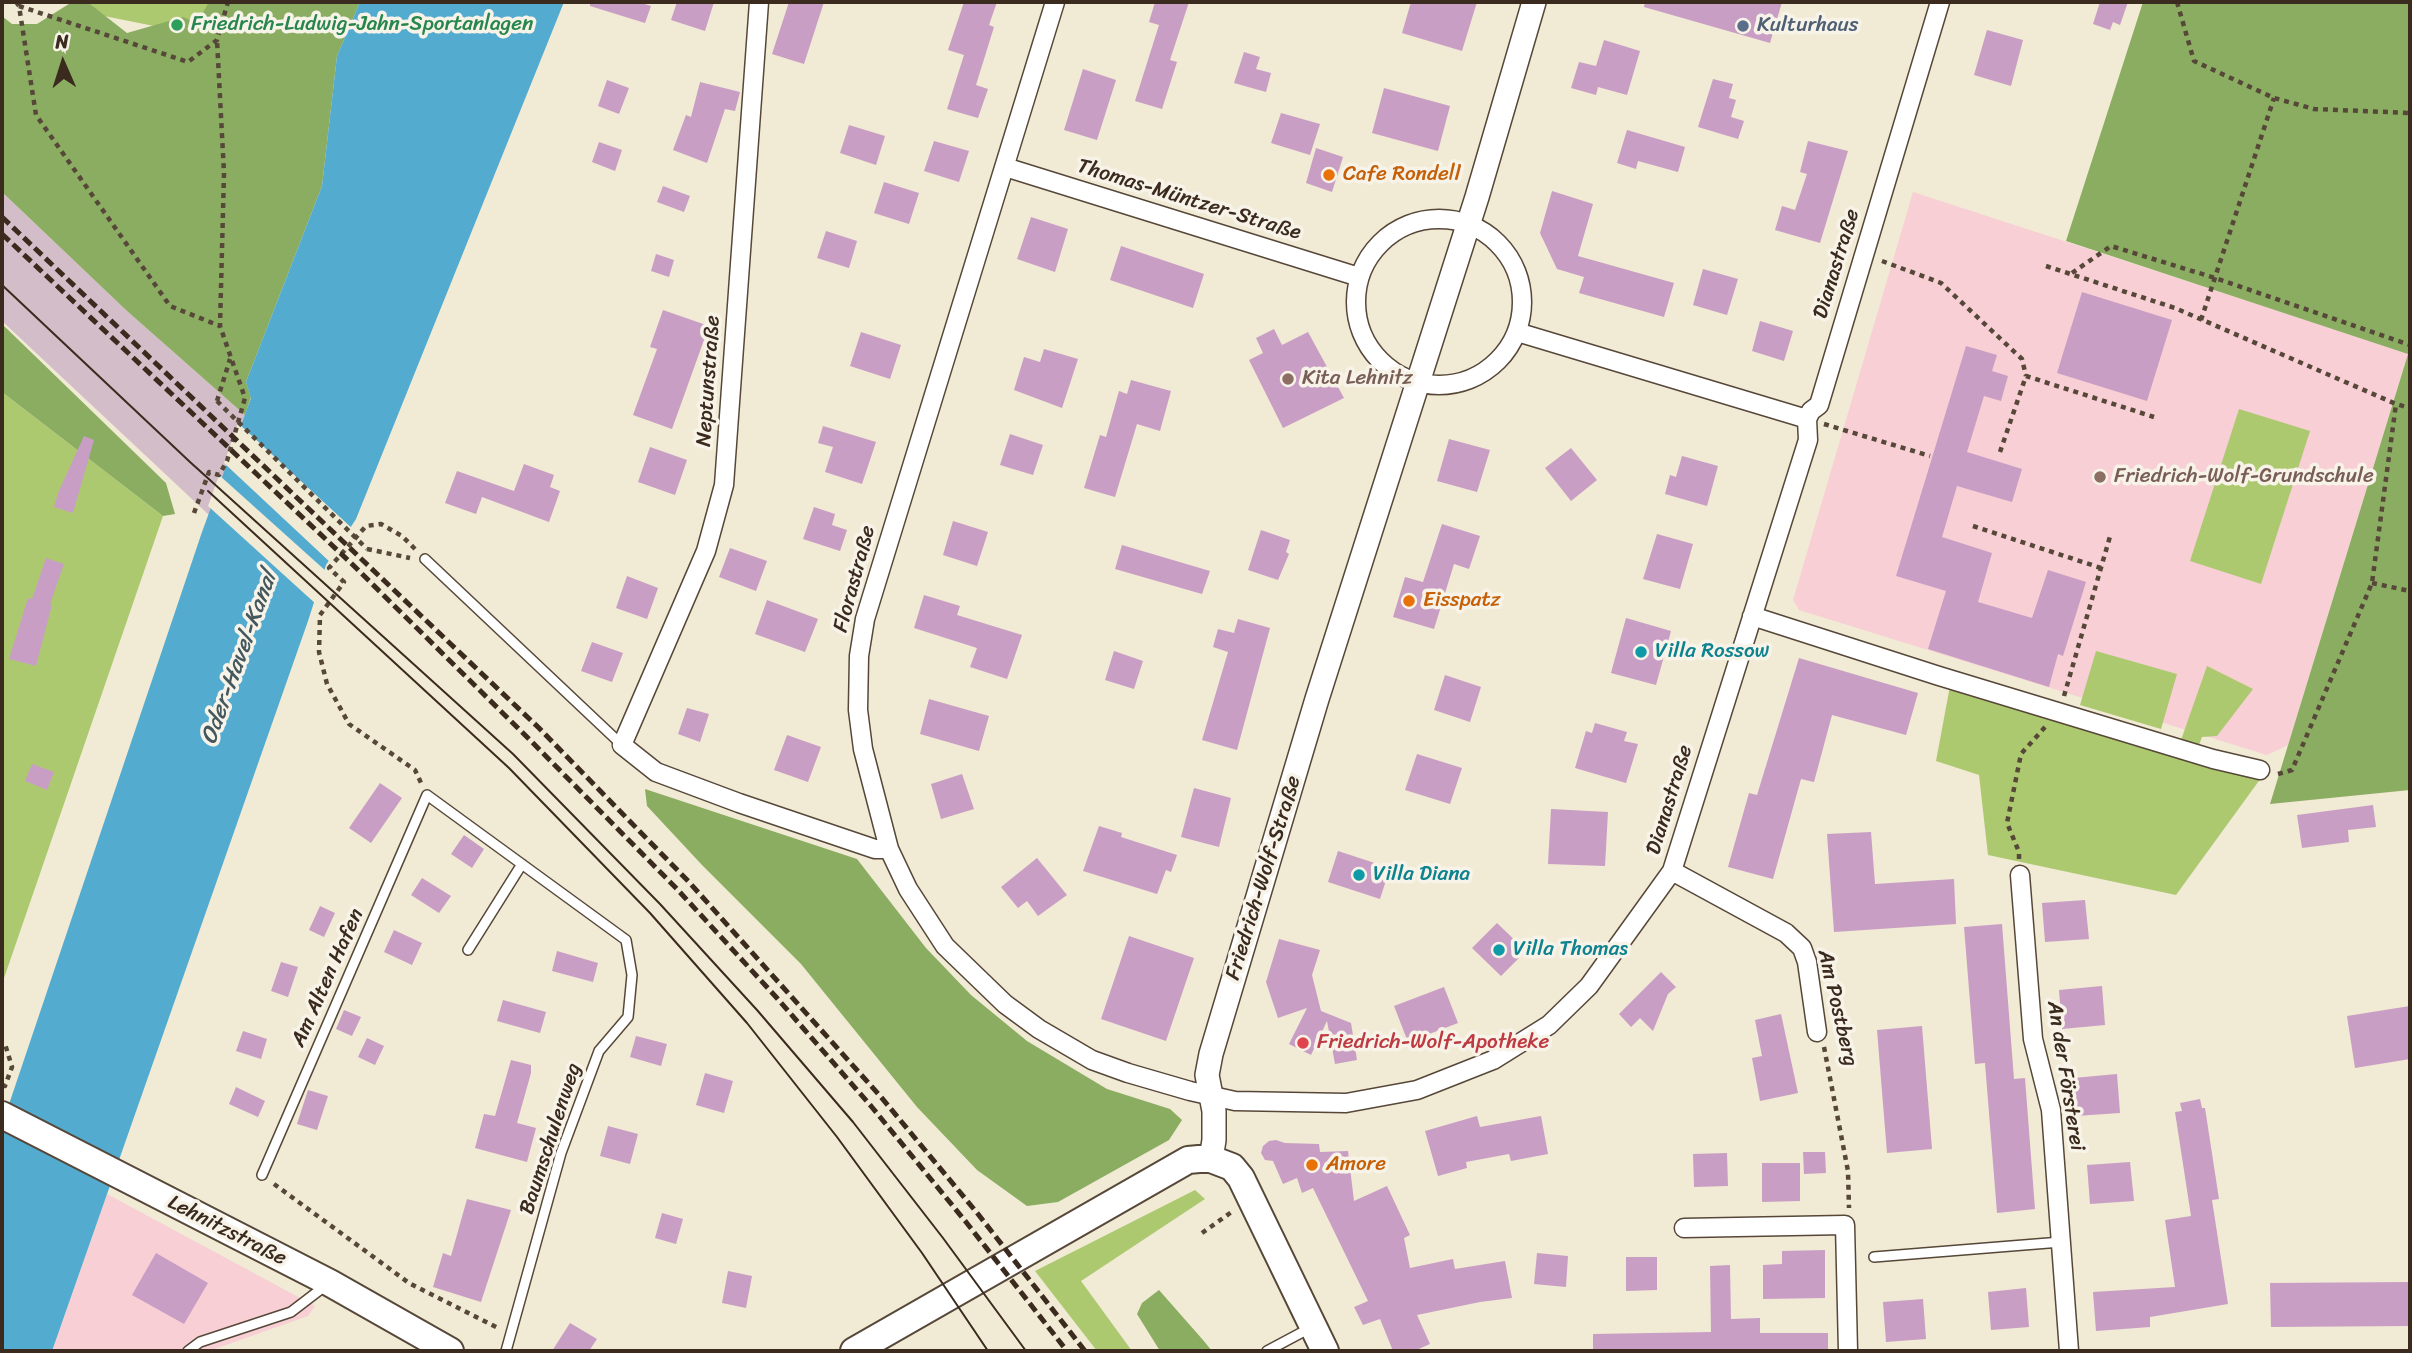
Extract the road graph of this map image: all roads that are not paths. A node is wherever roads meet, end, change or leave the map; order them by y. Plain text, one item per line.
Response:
1 (759, 2) edge
2 (1055, 2) edge
3 (1534, 2) edge
4 (1940, 2) edge
5 (1005, 167) junction
6 (1468, 224) junction
7 (1359, 277) junction
8 (1517, 332) junction
9 (1418, 383) junction
10 (1815, 421) junction
11 (425, 559) road end
12 (1752, 616) junction
13 (622, 745) junction
14 (2260, 770) road end
15 (427, 795) joint
16 (889, 849) junction
17 (522, 864) junction
18 (1672, 871) junction
19 (2020, 875) road end
20 (468, 950) dead end
21 (1817, 1032) road end
22 (1211, 1097) junction
23 (2, 1115) edge
24 (1211, 1159) junction
25 (262, 1175) road end
26 (1684, 1228) dead end
27 (2060, 1242) junction
28 (1874, 1257) dead end
29 (330, 1283) junction
30 (1313, 1326) junction
31 (188, 1351) edge
32 (450, 1351) edge
33 (506, 1351) edge
34 (854, 1351) edge
35 (1267, 1351) edge
36 (1325, 1351) edge
37 (1848, 1351) edge
38 (2069, 1351) edge

1 - 13 street, Neptunstraße
2 - 5 street, Florastraße
3 - 6 street, Friedrich-Wolf-Straße
4 - 10 street, Dianastraße
5 - 7 street, Thomas-Müntzer-Straße
5 - 16 street, Florastraße
6 - 7 street
6 - 8 street
6 - 9 street, Friedrich-Wolf-Straße
7 - 9 street
8 - 9 street
8 - 10 street
9 - 22 street, Friedrich-Wolf-Straße
10 - 12 street, Dianastraße
11 - 13 lane
12 - 14 street
12 - 18 street, Dianastraße
13 - 16 street
15 - 17 lane, Baumschulenweg
15 - 25 lane, Am Alten Hafen
16 - 22 street, Florastraße
17 - 20 lane
17 - 33 lane, Baumschulenweg
18 - 21 street, Am Postberg
18 - 22 street, Dianastraße
19 - 27 street, An der Försterei
22 - 24 street, Friedrich-Wolf-Straße
23 - 29 main road, Lehnitzstraße
24 - 30 main road
24 - 34 main road
26 - 37 street
27 - 28 lane
27 - 38 street, An der Försterei
29 - 31 lane
29 - 32 main road, Lehnitzstraße
30 - 35 lane
30 - 36 main road

